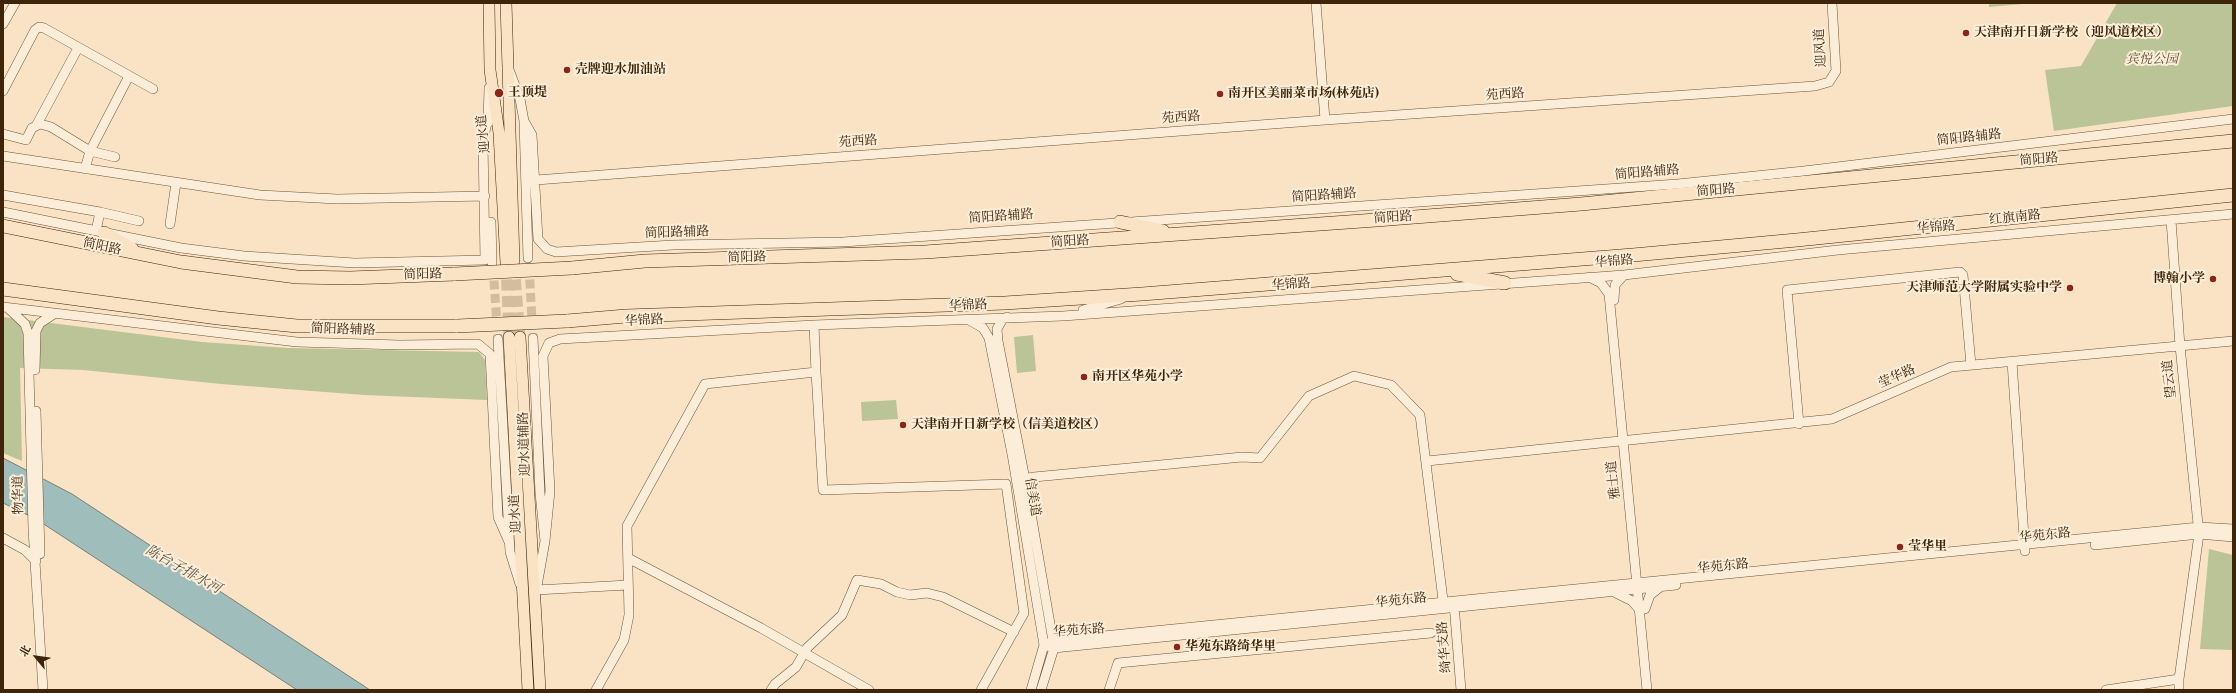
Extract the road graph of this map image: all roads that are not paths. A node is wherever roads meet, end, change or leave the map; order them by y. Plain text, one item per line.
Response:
1 (14, 3) edge
2 (489, 3) edge
3 (506, 3) edge
4 (1316, 3) edge
5 (1826, 3) edge
6 (1832, 3) edge
7 (3, 24) edge
8 (78, 48) junction
9 (508, 67) junction
10 (490, 70) junction
11 (129, 76) junction
12 (1829, 82) junction
13 (153, 89) dead end
14 (3, 91) edge
15 (488, 118) junction
16 (2233, 119) edge
17 (1325, 120) junction
18 (524, 121) junction
19 (36, 126) junction
20 (3, 134) edge
21 (2233, 141) edge
22 (90, 151) junction
23 (3, 156) edge
24 (114, 157) dead end
25 (85, 169) junction
26 (536, 180) junction
27 (176, 183) junction
28 (1678, 184) junction
29 (3, 195) edge
30 (2233, 195) edge
31 (485, 196) junction
32 (23, 199) junction
33 (1581, 204) junction
34 (3, 212) edge
35 (100, 212) junction
36 (2233, 214) edge
37 (20, 216) junction
38 (2171, 220) junction
39 (139, 221) dead end
40 (1120, 222) junction
41 (170, 224) dead end
42 (3, 226) edge
43 (100, 232) junction
44 (1181, 234) junction
45 (142, 255) junction
46 (528, 258) tunnel mouth
47 (489, 261) junction
48 (1440, 271) junction
49 (1624, 274) junction
50 (1588, 277) junction
51 (1504, 283) junction
52 (3, 289) edge
53 (1142, 294) junction
54 (5, 308) edge
55 (54, 314) junction
56 (1063, 316) junction
57 (1007, 317) junction
58 (966, 319) junction
59 (814, 325) junction
60 (509, 337) joint
61 (534, 338) tunnel mouth
62 (2233, 341) edge
63 (2180, 346) junction
64 (2012, 362) junction
65 (1971, 365) junction
66 (816, 372) junction
67 (1799, 424) junction
68 (1625, 440) junction
69 (1427, 461) junction
70 (35, 466) junction
71 (1025, 479) junction
72 (2233, 529) edge
73 (2199, 531) junction
74 (2233, 537) edge
75 (3, 538) edge
76 (545, 541) junction
77 (3, 542) edge
78 (509, 542) junction
79 (2024, 549) junction
80 (628, 558) junction
81 (37, 564) junction
82 (1662, 584) junction
83 (628, 585) junction
84 (1642, 588) junction
85 (531, 593) junction
86 (1613, 593) junction
87 (1454, 605) junction
88 (1443, 606) junction
89 (1642, 609) junction
90 (1014, 632) junction
91 (1432, 633) dead end
92 (1044, 645) junction
93 (1054, 645) junction
94 (1067, 647) junction
95 (804, 652) junction
96 (1049, 664) junction
97 (2179, 679) junction
98 (43, 690) edge
99 (48, 690) edge
100 (528, 690) edge
101 (540, 690) edge
102 (596, 690) edge
103 (771, 690) edge
104 (869, 690) edge
105 (981, 690) edge
106 (1030, 690) edge
107 (1041, 690) edge
108 (1109, 690) edge
109 (1462, 690) edge
110 (1647, 690) edge
111 (1652, 690) edge
112 (2106, 690) edge
113 (2179, 690) edge

1 - 7 street
2 - 10 main road, 迎水道
3 - 9 main road, 迎水道
4 - 17 street
5 - 12 street, 迎风道
6 - 12 street, 迎风道
8 - 11 street
8 - 14 street
8 - 19 street
9 - 10 main road, 迎水道
9 - 18 street
10 - 15 street
11 - 13 street
11 - 22 street
12 - 17 street, 苑西路
15 - 31 street
15 - 47 street
16 - 28 street, 简阳路辅路
17 - 26 street, 苑西路
18 - 26 street, 简阳路辅路
18 - 46 street
19 - 20 street
19 - 22 street
21 - 33 highway, 简阳路
22 - 24 street
22 - 25 street
23 - 25 street
25 - 27 street
26 - 40 street, 简阳路辅路
27 - 31 street
27 - 41 street
28 - 33 street
28 - 40 street, 简阳路辅路
29 - 32 street
30 - 48 highway, 红旗南路
31 - 47 street
32 - 35 street
32 - 37 street
33 - 44 highway, 简阳路
34 - 37 street
35 - 39 street
35 - 43 street
36 - 38 street, 华锦路
37 - 43 street
38 - 49 street, 华锦路
38 - 63 street, 望云道
40 - 44 highway
42 - 45 highway, 简阳路
43 - 45 highway
43 - 47 street
44 - 45 highway, 简阳路, bridge
48 - 51 highway
48 - 53 highway
49 - 50 street, 华锦路
49 - 68 street, 雅士道
50 - 51 street, 华锦路
50 - 68 street, 雅士道
51 - 56 street, 华锦路
52 - 53 highway, bridge
53 - 56 street
54 - 55 street, 简阳路辅路
54 - 70 street, 物华道
55 - 70 street, 物华道
55 - 78 street, 简阳路辅路
56 - 57 street, 华锦路
57 - 58 street, 华锦路
57 - 71 street, 信美道
58 - 59 street, 华锦路
58 - 92 street, 信美道
59 - 66 street
59 - 76 street, 华锦路
60 - 78 street, 迎水道辅路
60 - 85 main road, 迎水道
61 - 76 street, 迎水道辅路
62 - 63 street, 莹华路
63 - 64 street, 莹华路
63 - 73 street, 望云道
64 - 65 street, 莹华路
64 - 79 street
65 - 67 street, 莹华路
65 - 67 street
66 - 80 street
66 - 90 street
67 - 68 street, 莹华路
68 - 69 street, 莹华路
68 - 84 street, 雅士道
69 - 71 street
69 - 88 street
70 - 81 street, 物华道
71 - 93 street, 信美道
72 - 73 street, 华苑东路
73 - 74 street, 华苑东路
73 - 79 street, 华苑东路
73 - 97 street, 望云道
75 - 81 street
76 - 85 street, 迎水道辅路
77 - 81 street
78 - 85 street, 迎水道辅路
79 - 82 street, 华苑东路
80 - 83 street
80 - 95 street
81 - 98 street, 物华道
81 - 99 street, 物华道
82 - 84 street, 华苑东路
82 - 89 street
83 - 85 street
83 - 102 street
84 - 86 street, 华苑东路
84 - 87 street, 华苑东路
84 - 89 street, 雅士道
85 - 100 main road, 迎水道
85 - 101 main road, 迎水道
86 - 87 street, 华苑东路
86 - 89 street
87 - 88 street, 华苑东路
87 - 109 street, 绮华支路
88 - 93 street, 华苑东路
88 - 94 street, 华苑东路
89 - 110 street, 雅士道
89 - 111 street, 雅士道
90 - 95 street
90 - 105 street
91 - 108 street
92 - 93 street, 华苑东路
92 - 106 street, 信美道
93 - 94 street, 华苑东路
93 - 96 street, 信美道
94 - 96 street
95 - 103 street
95 - 104 street
96 - 107 street, 信美道
97 - 112 street
97 - 113 street, 望云道

